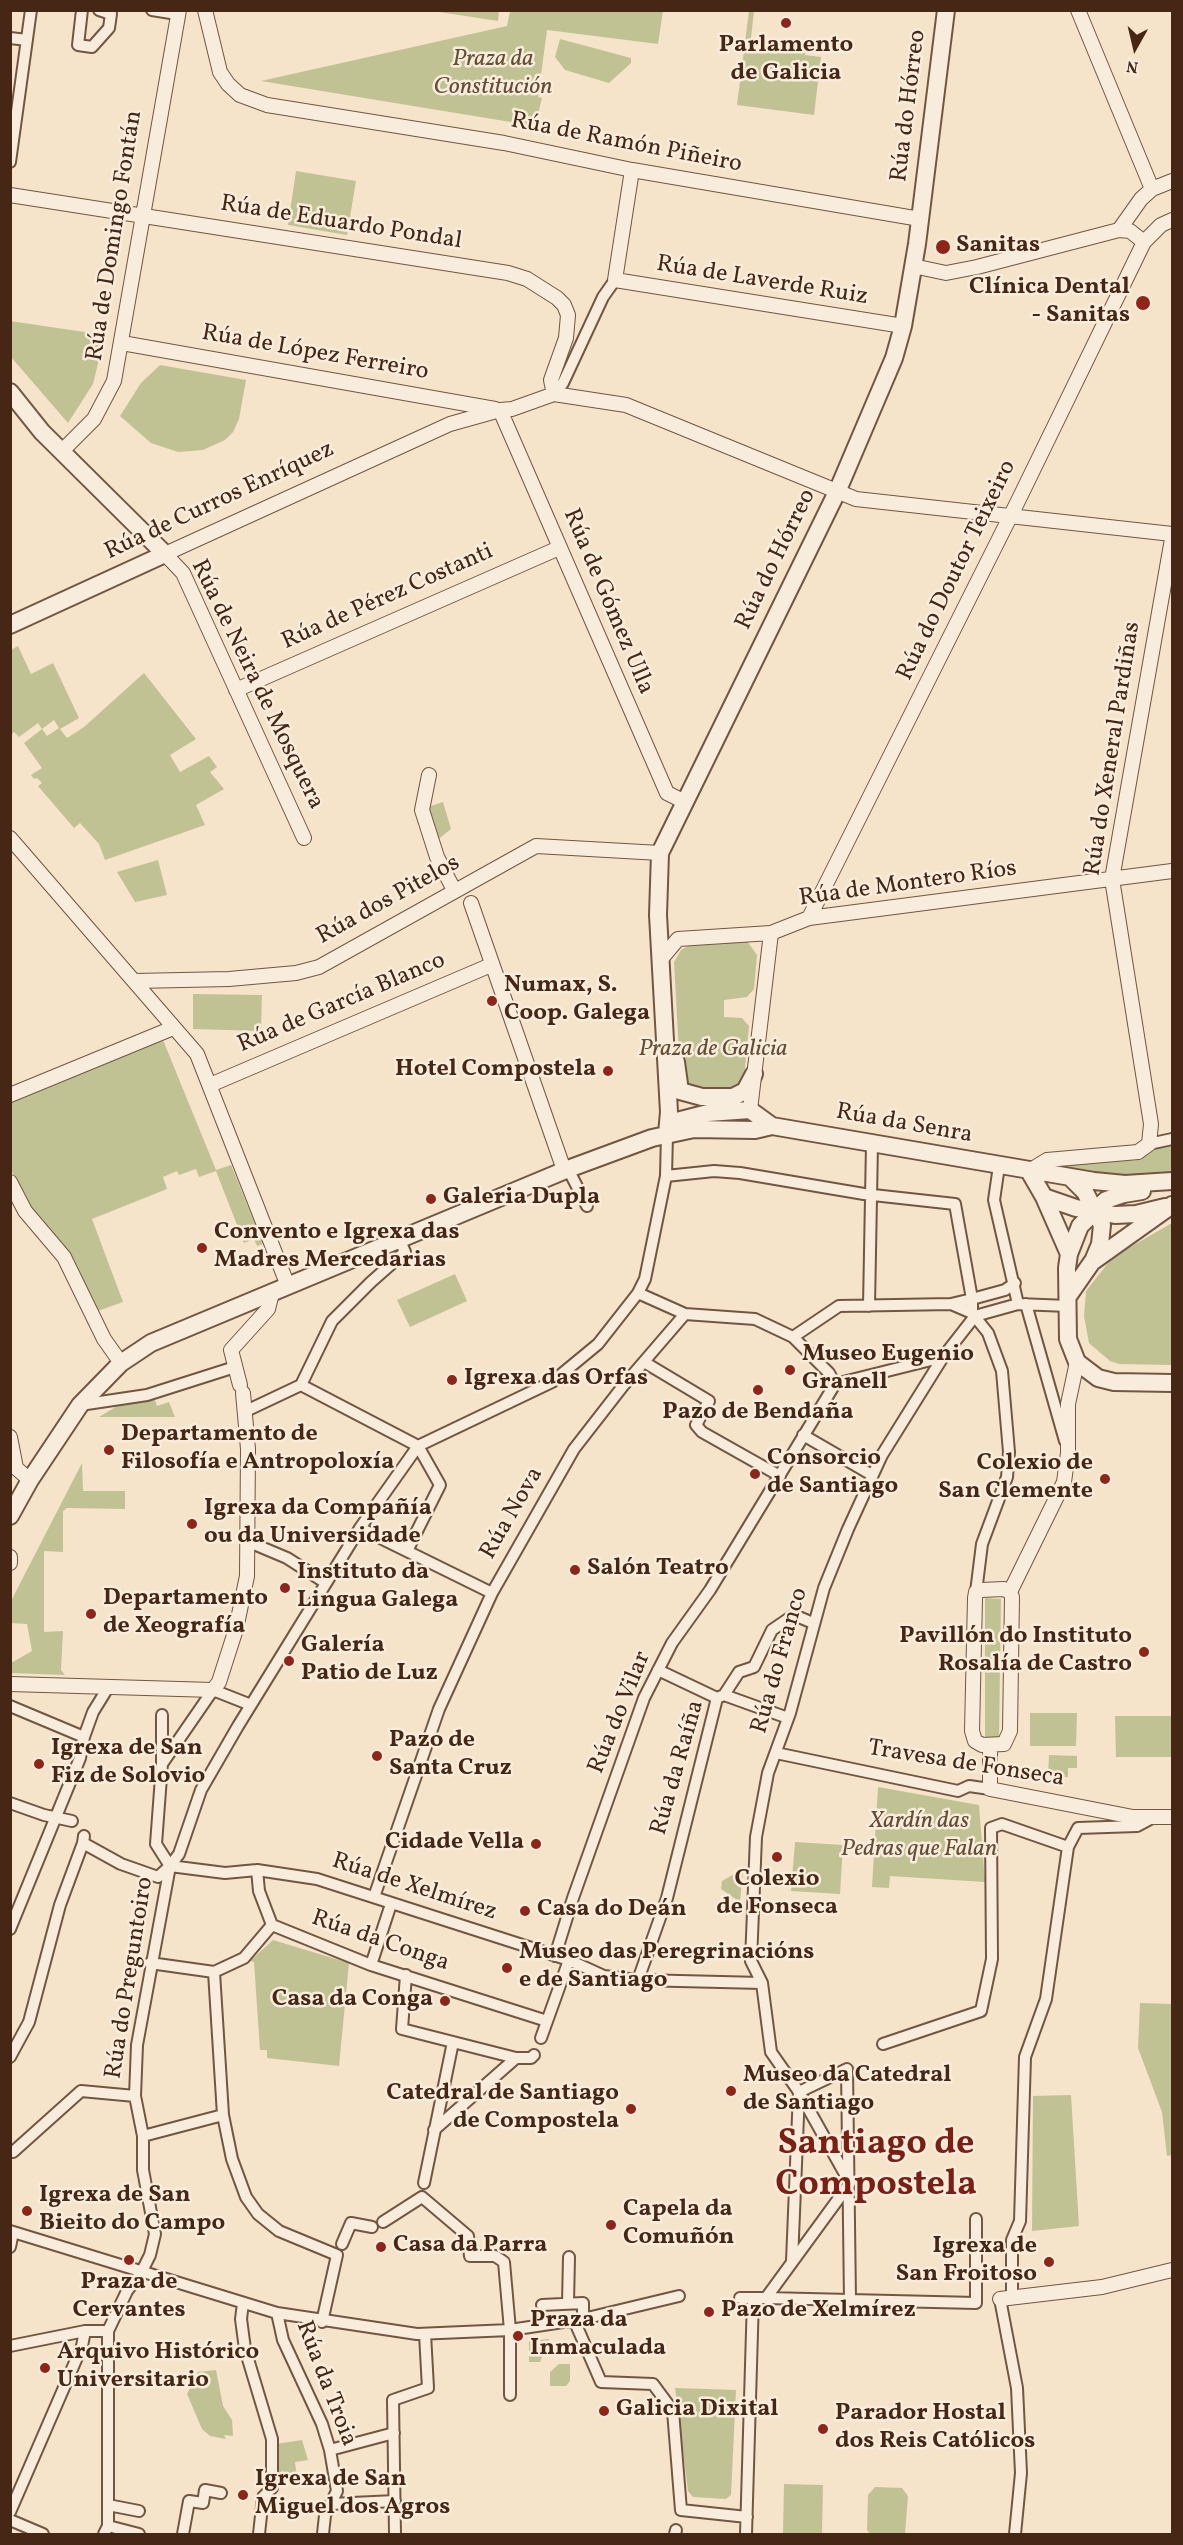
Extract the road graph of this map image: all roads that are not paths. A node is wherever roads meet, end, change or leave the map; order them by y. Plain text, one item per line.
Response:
1 (31, 10) edge
2 (82, 10) edge
3 (99, 10) edge
4 (152, 10) edge
5 (206, 10) edge
6 (946, 10) edge
7 (1078, 10) edge
8 (178, 12) edge
9 (10, 38) edge
10 (27, 40) junction
11 (10, 162) edge
12 (632, 170) junction
13 (1173, 181) edge
14 (1152, 189) junction
15 (10, 195) edge
16 (142, 215) junction
17 (920, 219) junction
18 (1173, 220) edge
19 (1119, 230) junction
20 (1144, 242) junction
21 (913, 266) junction
22 (615, 280) junction
23 (903, 326) junction
24 (122, 343) junction
25 (10, 392) edge
26 (554, 394) junction
27 (449, 400) junction
28 (500, 410) junction
29 (450, 424) junction
30 (62, 451) junction
31 (837, 492) junction
32 (1011, 515) junction
33 (1173, 534) edge
34 (1173, 539) edge
35 (559, 548) junction
36 (165, 554) junction
37 (10, 625) edge
38 (236, 690) junction
39 (429, 775) dead end
40 (685, 802) junction
41 (10, 838) edge
42 (304, 838) dead end
43 (660, 852) junction
44 (1173, 871) edge
45 (1112, 879) junction
46 (454, 890) junction
47 (471, 903) dead end
48 (809, 918) junction
49 (771, 933) junction
50 (661, 961) junction
51 (491, 965) junction
52 (135, 981) junction
53 (173, 1028) junction
54 (754, 1074) junction
55 (210, 1085) junction
56 (10, 1095) edge
57 (750, 1110) junction
58 (681, 1124) junction
59 (772, 1126) junction
60 (1173, 1139) edge
61 (872, 1144) junction
62 (1149, 1144) junction
63 (999, 1166) junction
64 (566, 1169) junction
65 (1029, 1171) junction
66 (666, 1176) junction
67 (1071, 1178) junction
68 (1173, 1181) edge
69 (10, 1182) edge
70 (1173, 1188) edge
71 (867, 1194) junction
72 (1044, 1197) junction
73 (1173, 1205) edge
74 (587, 1206) dead end
75 (1095, 1211) junction
76 (399, 1239) junction
77 (1069, 1254) junction
78 (1092, 1262) junction
79 (1016, 1283) junction
80 (280, 1290) junction
81 (638, 1293) junction
82 (972, 1299) junction
83 (1069, 1301) junction
84 (951, 1304) junction
85 (1022, 1304) junction
86 (869, 1306) junction
87 (685, 1314) junction
88 (974, 1315) junction
89 (793, 1337) junction
90 (944, 1357) junction
91 (644, 1362) junction
92 (1077, 1362) junction
93 (121, 1363) junction
94 (235, 1367) junction
95 (1173, 1383) edge
96 (835, 1384) junction
97 (302, 1385) junction
98 (80, 1405) junction
99 (246, 1411) junction
100 (803, 1435) junction
101 (10, 1437) edge
102 (418, 1446) junction
103 (1068, 1453) junction
104 (873, 1475) junction
105 (780, 1476) junction
106 (30, 1480) junction
107 (10, 1516) edge
108 (360, 1528) junction
109 (249, 1542) junction
110 (407, 1551) junction
111 (10, 1557) edge
112 (10, 1563) edge
113 (326, 1582) junction
114 (976, 1592) junction
115 (1010, 1592) junction
116 (492, 1593) junction
117 (813, 1623) junction
118 (658, 1670) junction
119 (10, 1684) edge
120 (109, 1686) junction
121 (213, 1690) junction
122 (721, 1697) junction
123 (251, 1705) junction
124 (10, 1706) edge
125 (162, 1715) dead end
126 (788, 1718) junction
127 (84, 1737) junction
128 (990, 1746) junction
129 (776, 1753) junction
130 (162, 1764) junction
131 (990, 1789) junction
132 (10, 1803) edge
133 (1173, 1817) edge
134 (55, 1818) junction
135 (1150, 1819) junction
136 (72, 1821) dead end
137 (1068, 1847) junction
138 (170, 1866) junction
139 (257, 1870) junction
140 (374, 1896) junction
141 (391, 1904) junction
142 (272, 1925) junction
143 (10, 1929) edge
144 (555, 1956) junction
145 (569, 1960) junction
146 (150, 1963) junction
147 (371, 1965) junction
148 (214, 1972) junction
149 (406, 1975) junction
150 (638, 1980) junction
151 (762, 1983) junction
152 (547, 2021) junction
153 (541, 2038) dead end
154 (453, 2042) junction
155 (883, 2044) dead end
156 (534, 2055) dead end
157 (10, 2057) edge
158 (516, 2058) junction
159 (799, 2092) junction
160 (135, 2096) junction
161 (223, 2115) junction
162 (435, 2130) junction
163 (143, 2136) junction
164 (11, 2152) edge
165 (424, 2183) dead end
166 (850, 2183) junction
167 (976, 2219) dead end
168 (383, 2222) dead end
169 (372, 2227) dead end
170 (12, 2232) edge
171 (10, 2247) edge
172 (339, 2247) junction
173 (569, 2257) dead end
174 (792, 2261) junction
175 (1173, 2270) edge
176 (141, 2273) junction
177 (679, 2296) dead end
178 (740, 2298) dead end
179 (753, 2298) junction
180 (766, 2298) junction
181 (1006, 2298) junction
182 (850, 2300) junction
183 (243, 2303) junction
184 (277, 2313) junction
185 (572, 2315) junction
186 (549, 2316) junction
187 (322, 2322) junction
188 (510, 2330) junction
189 (86, 2331) junction
190 (108, 2331) junction
191 (425, 2334) junction
192 (10, 2346) edge
193 (510, 2395) dead end
194 (394, 2433) junction
195 (330, 2450) junction
196 (16, 2490) edge
197 (221, 2493) dead end
198 (395, 2501) junction
199 (331, 2504) junction
200 (108, 2505) junction
201 (139, 2511) dead end
202 (10, 2512) edge
203 (747, 2517) junction
204 (10, 2520) edge
205 (106, 2530) edge
206 (43, 2535) edge
207 (139, 2535) edge
208 (183, 2535) edge
209 (259, 2535) edge
210 (323, 2535) edge
211 (395, 2535) edge
212 (746, 2535) edge
213 (1015, 2535) edge

1 - 10 street
2 - 3 street
4 - 8 street
5 - 12 street, Rúa de Ramón Piñeiro
6 - 17 street, Rúa do Hórreo
7 - 14 street
8 - 16 street, Rúa de Domingo Fontán
9 - 10 street
10 - 11 street
12 - 17 street, Rúa de Ramón Piñeiro
12 - 22 street
13 - 14 street
14 - 19 street
15 - 16 street, Rúa de Eduardo Pondal
16 - 24 street, Rúa de Domingo Fontán
16 - 26 street, Rúa de Eduardo Pondal
17 - 21 street, Rúa do Hórreo
18 - 20 street
19 - 20 street
19 - 21 street
20 - 32 street, Rúa do Doutor Teixeiro
21 - 23 street, Rúa do Hórreo
22 - 23 street, Rúa de Laverde Ruiz
22 - 26 street
23 - 31 street, Rúa do Hórreo
24 - 27 street, Rúa de López Ferreiro
24 - 30 street, Rúa de Domingo Fontán
25 - 30 street
26 - 28 street, Rúa de Curros Enríquez
26 - 31 street
27 - 28 street, Rúa de López Ferreiro
27 - 29 street
28 - 29 street, Rúa de Curros Enríquez
28 - 35 street, Rúa de Gómez Ulla
29 - 36 street, Rúa de Curros Enríquez
30 - 36 street
31 - 32 street
31 - 40 street, Rúa do Hórreo
32 - 33 street
32 - 48 street, Rúa do Doutor Teixeiro
34 - 45 street, Rúa do Xeneral Pardiñas
35 - 38 street, Rúa de Pérez Costanti
35 - 40 street, Rúa de Gómez Ulla
36 - 37 street, Rúa de Curros Enríquez
36 - 38 street, Rúa de Neira de Mosquera
38 - 42 street, Rúa de Neira de Mosquera
39 - 46 street
40 - 43 street, Rúa do Hórreo
41 - 52 street
43 - 46 street, Rúa dos Pitelos
43 - 50 street, Rúa do Hórreo
44 - 45 street, Rúa de Montero Ríos
45 - 48 street, Rúa de Montero Ríos
45 - 62 street, Rúa do Xeneral Pardiñas
46 - 52 street, Rúa dos Pitelos
47 - 51 street
48 - 49 street, Rúa de Montero Ríos
49 - 50 street, Rúa de Montero Ríos
49 - 54 street
50 - 54 street
50 - 58 street, Rúa do Hórreo
51 - 55 street, Rúa de García Blanco
51 - 64 street
52 - 53 street
53 - 55 street
53 - 56 street
54 - 57 street
55 - 80 street
57 - 58 street
57 - 58 street
57 - 59 street, Rúa da Senra
58 - 59 street, Rúa da Senra
58 - 64 street
58 - 66 street
59 - 61 street, Rúa da Senra
60 - 62 street
61 - 63 street, Rúa da Senra
61 - 71 street
62 - 65 street
63 - 65 street, Rúa da Senra
63 - 79 street
64 - 74 street
64 - 76 street
65 - 67 street, Rúa da Senra
65 - 72 street
66 - 71 street
66 - 81 street
67 - 68 street, Rúa da Senra
67 - 75 street
69 - 93 street
70 - 75 street
71 - 82 street
71 - 86 street
72 - 75 street
72 - 77 street
73 - 75 street
73 - 78 street
75 - 77 street
75 - 78 street
76 - 80 street
76 - 97 street
77 - 83 street
78 - 83 street
79 - 82 street
79 - 85 street
80 - 93 street
80 - 94 street
81 - 87 street
81 - 102 street
82 - 84 street
82 - 88 street
83 - 85 street
83 - 92 street
84 - 86 street
84 - 88 street
85 - 88 street
85 - 103 street
86 - 89 street
87 - 89 street
87 - 91 street, Rúa Nova
88 - 90 street, Rúa do Franco
88 - 114 street
89 - 96 street
90 - 96 street
90 - 104 street, Rúa do Franco
91 - 105 street
91 - 116 street, Rúa Nova
92 - 95 street
92 - 103 street
93 - 98 street
94 - 98 street
94 - 99 street
96 - 100 street, Rúa do Vilar
97 - 99 street
97 - 102 street
98 - 106 street
99 - 109 street
100 - 104 street
100 - 105 street, Rúa do Vilar
101 - 106 street
102 - 108 street, Rúa do Preguntoiro
102 - 110 street
103 - 115 street
104 - 117 street, Rúa do Franco
105 - 118 street, Rúa do Vilar
106 - 107 street
108 - 110 street
108 - 113 street, Rúa do Preguntoiro
109 - 113 street
109 - 121 street
110 - 116 street
111 - 112 street
113 - 123 street, Rúa do Preguntoiro
114 - 115 street
114 - 128 street
115 - 128 street
116 - 140 street, Rúa Nova
117 - 122 street, Rúa da Raíña
117 - 126 street, Rúa do Franco
118 - 122 street
118 - 144 street, Rúa do Vilar
119 - 120 street
120 - 121 street
120 - 127 street
121 - 123 street
121 - 130 street
122 - 126 street
122 - 150 street, Rúa da Raíña
123 - 138 street, Rúa do Preguntoiro
124 - 127 street
125 - 130 street
126 - 129 street, Rúa do Franco
127 - 134 street
128 - 131 street
129 - 131 street, Travesa de Fonseca
129 - 151 street, Rúa do Franco
130 - 138 street
131 - 135 street, Travesa de Fonseca
132 - 134 street
133 - 135 street, Travesa de Fonseca
134 - 136 street
134 - 143 street
135 - 137 street
137 - 155 street
137 - 181 street
138 - 139 street, Rúa de Xelmírez
138 - 146 street, Rúa do Preguntoiro
138 - 157 street
139 - 140 street, Rúa de Xelmírez
139 - 142 street
140 - 141 street, Rúa de Xelmírez
141 - 144 street, Rúa de Xelmírez
141 - 147 street
142 - 147 street, Rúa da Conga
142 - 148 street
144 - 145 street, Rúa de Xelmírez
145 - 150 street, Rúa de Xelmírez
145 - 152 street
146 - 148 street
146 - 160 street, Rúa do Preguntoiro
147 - 149 street, Rúa da Conga
148 - 161 street
149 - 152 street, Rúa da Conga
149 - 154 street
150 - 151 street, Rúa de Xelmírez
151 - 159 street, Rúa do Franco
152 - 153 street
154 - 158 street
154 - 162 street
156 - 158 street
158 - 162 street
159 - 166 street
159 - 166 street
159 - 174 street
160 - 163 street, Rúa do Preguntoiro
160 - 164 street
161 - 163 street
161 - 172 street
162 - 165 street
163 - 176 street, Rúa do Preguntoiro
166 - 174 street
166 - 182 street
167 - 182 street
168 - 188 street
169 - 172 street
170 - 171 street
170 - 176 street
172 - 187 street
173 - 185 street
174 - 180 street
175 - 181 street
176 - 183 street
176 - 190 street, Rúa do Preguntoiro
177 - 185 street
178 - 179 street
179 - 180 street
179 - 203 street
180 - 182 street
181 - 213 street
183 - 184 street
183 - 209 street
184 - 187 street
184 - 195 street, Rúa da Troia
185 - 186 street
185 - 186 street
185 - 203 street
186 - 188 street
187 - 191 street
188 - 191 street
188 - 193 street
189 - 190 street
189 - 192 street
189 - 196 street
190 - 200 street
191 - 194 street
194 - 195 street
194 - 198 street
195 - 199 street, Rúa da Troia
196 - 202 street
197 - 208 street
198 - 199 street
198 - 211 street
199 - 210 street, Rúa da Troia
200 - 201 street
200 - 205 street
203 - 212 street
204 - 206 street
205 - 207 street

